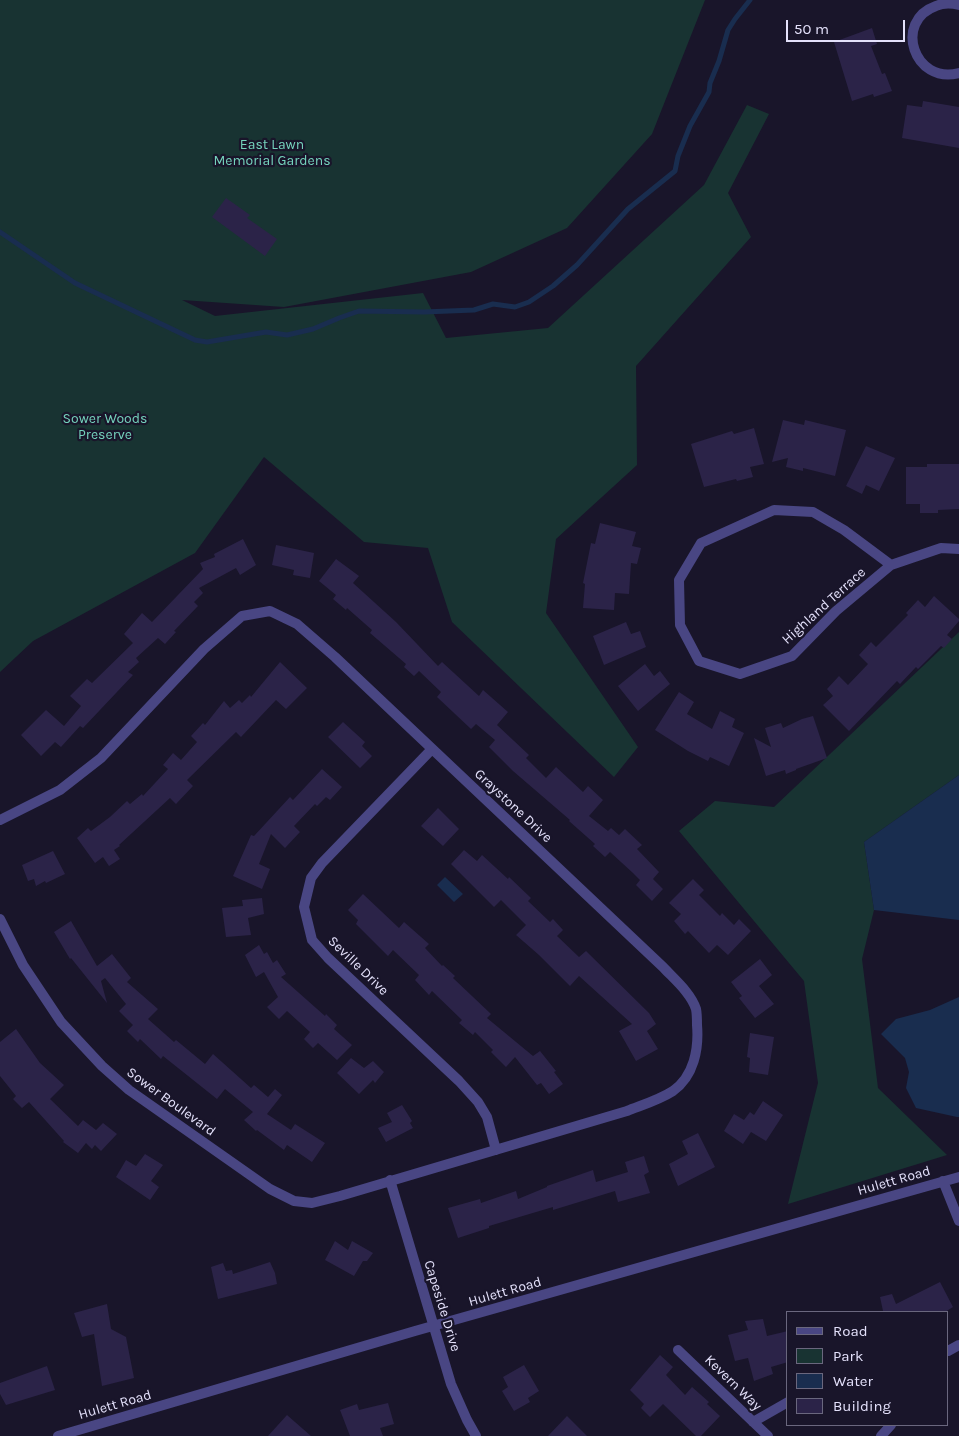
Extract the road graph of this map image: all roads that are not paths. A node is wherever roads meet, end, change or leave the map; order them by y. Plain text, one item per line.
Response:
1 (959, 5) edge
2 (959, 73) edge
3 (959, 549) edge
4 (891, 565) junction
5 (432, 749) junction
6 (0, 820) edge
7 (0, 919) edge
8 (496, 1150) junction
9 (959, 1177) edge
10 (390, 1180) junction
11 (943, 1181) junction
12 (959, 1221) edge
13 (433, 1326) junction
14 (678, 1350) dead end
15 (786, 1403) edge
16 (753, 1422) junction
17 (890, 1426) edge
18 (58, 1436) edge
19 (476, 1436) edge
20 (768, 1436) edge
21 (881, 1436) edge

1 - 2 street
3 - 4 street, Highland Terrace
4 - 4 street, Highland Terrace
5 - 6 street, Graystone Drive
5 - 8 street, Seville Drive
5 - 8 street, Graystone Drive
7 - 10 street, Sower Boulevard
8 - 10 street, Graystone Drive
9 - 11 street, Hulett Road
10 - 13 street, Capeside Drive
11 - 12 street
11 - 13 street, Hulett Road
13 - 18 street, Hulett Road
13 - 19 street, Capeside Drive
14 - 16 street, Kevern Way
15 - 16 street
16 - 20 street, Kevern Way
17 - 21 street

